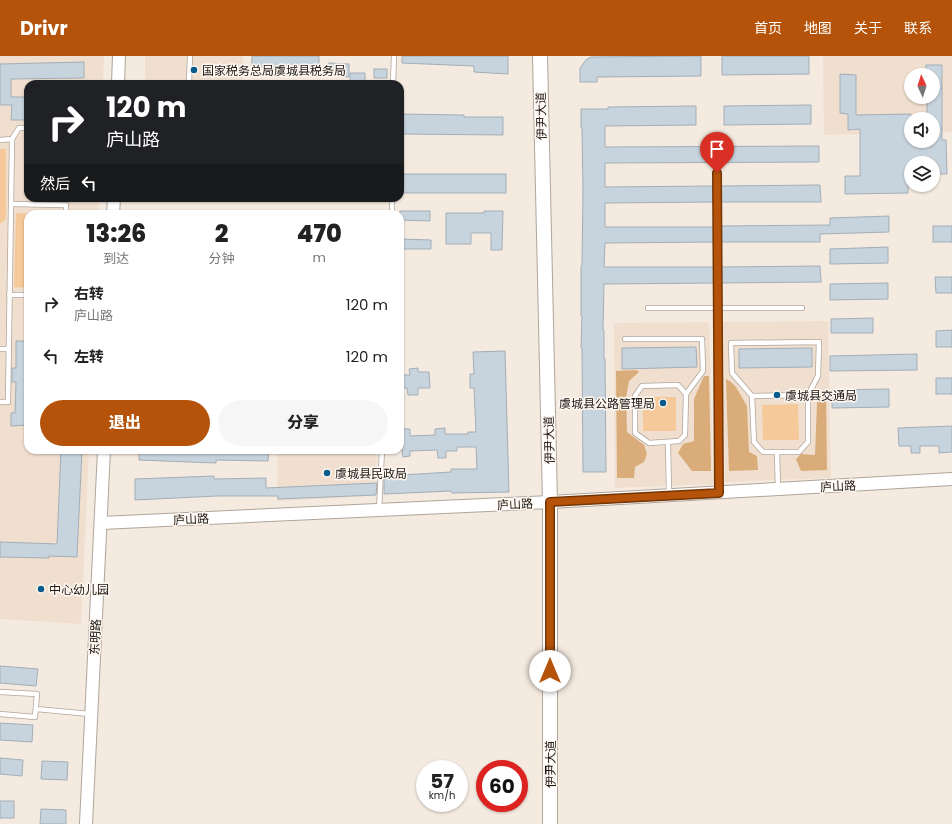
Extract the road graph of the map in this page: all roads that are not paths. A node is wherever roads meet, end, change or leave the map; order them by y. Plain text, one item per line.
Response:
1 (119, 56) edge
2 (190, 56) edge
3 (394, 56) edge
4 (540, 56) edge
5 (118, 80) edge
6 (189, 80) edge
7 (393, 80) edge
8 (24, 128) edge
9 (12, 139) junction
10 (0, 140) edge
11 (717, 173) dead end
12 (11, 204) junction
13 (66, 210) edge
14 (10, 295) junction
15 (24, 295) edge
16 (648, 308) dead end
17 (717, 308) junction
18 (802, 308) dead end
19 (624, 339) dead end
20 (0, 349) edge
21 (9, 349) junction
22 (686, 394) junction
23 (808, 395) junction
24 (752, 396) junction
25 (0, 402) edge
26 (668, 442) junction
27 (777, 452) junction
28 (104, 454) edge
29 (382, 454) edge
30 (952, 479) edge
31 (778, 489) junction
32 (719, 493) junction
33 (669, 496) junction
34 (550, 502) junction
35 (379, 510) junction
36 (101, 523) junction
37 (0, 692) edge
38 (36, 709) junction
39 (0, 714) edge
40 (92, 714) junction
41 (86, 824) edge
42 (550, 824) edge

1 - 5 street
2 - 6 lane
3 - 7 lane
4 - 34 main road, 伊尹大道
8 - 9 lane
9 - 10 lane
9 - 12 lane
11 - 17 lane
12 - 13 lane
12 - 14 lane
14 - 15 lane
14 - 21 lane
16 - 17 lane
17 - 18 lane
17 - 32 lane
19 - 22 lane
20 - 21 lane
21 - 25 lane
22 - 26 lane
22 - 26 lane
23 - 24 lane
23 - 24 lane
23 - 27 lane
24 - 27 lane
26 - 33 lane
27 - 31 lane
28 - 36 street, 东明路
29 - 35 lane
30 - 31 street, 庐山路
31 - 32 street, 庐山路
32 - 33 street, 庐山路
33 - 34 street, 庐山路
34 - 35 street, 庐山路
34 - 42 main road, 伊尹大道
35 - 36 street, 庐山路
36 - 40 street, 东明路
37 - 38 lane
38 - 39 lane
38 - 40 lane
40 - 41 street, 东明路

